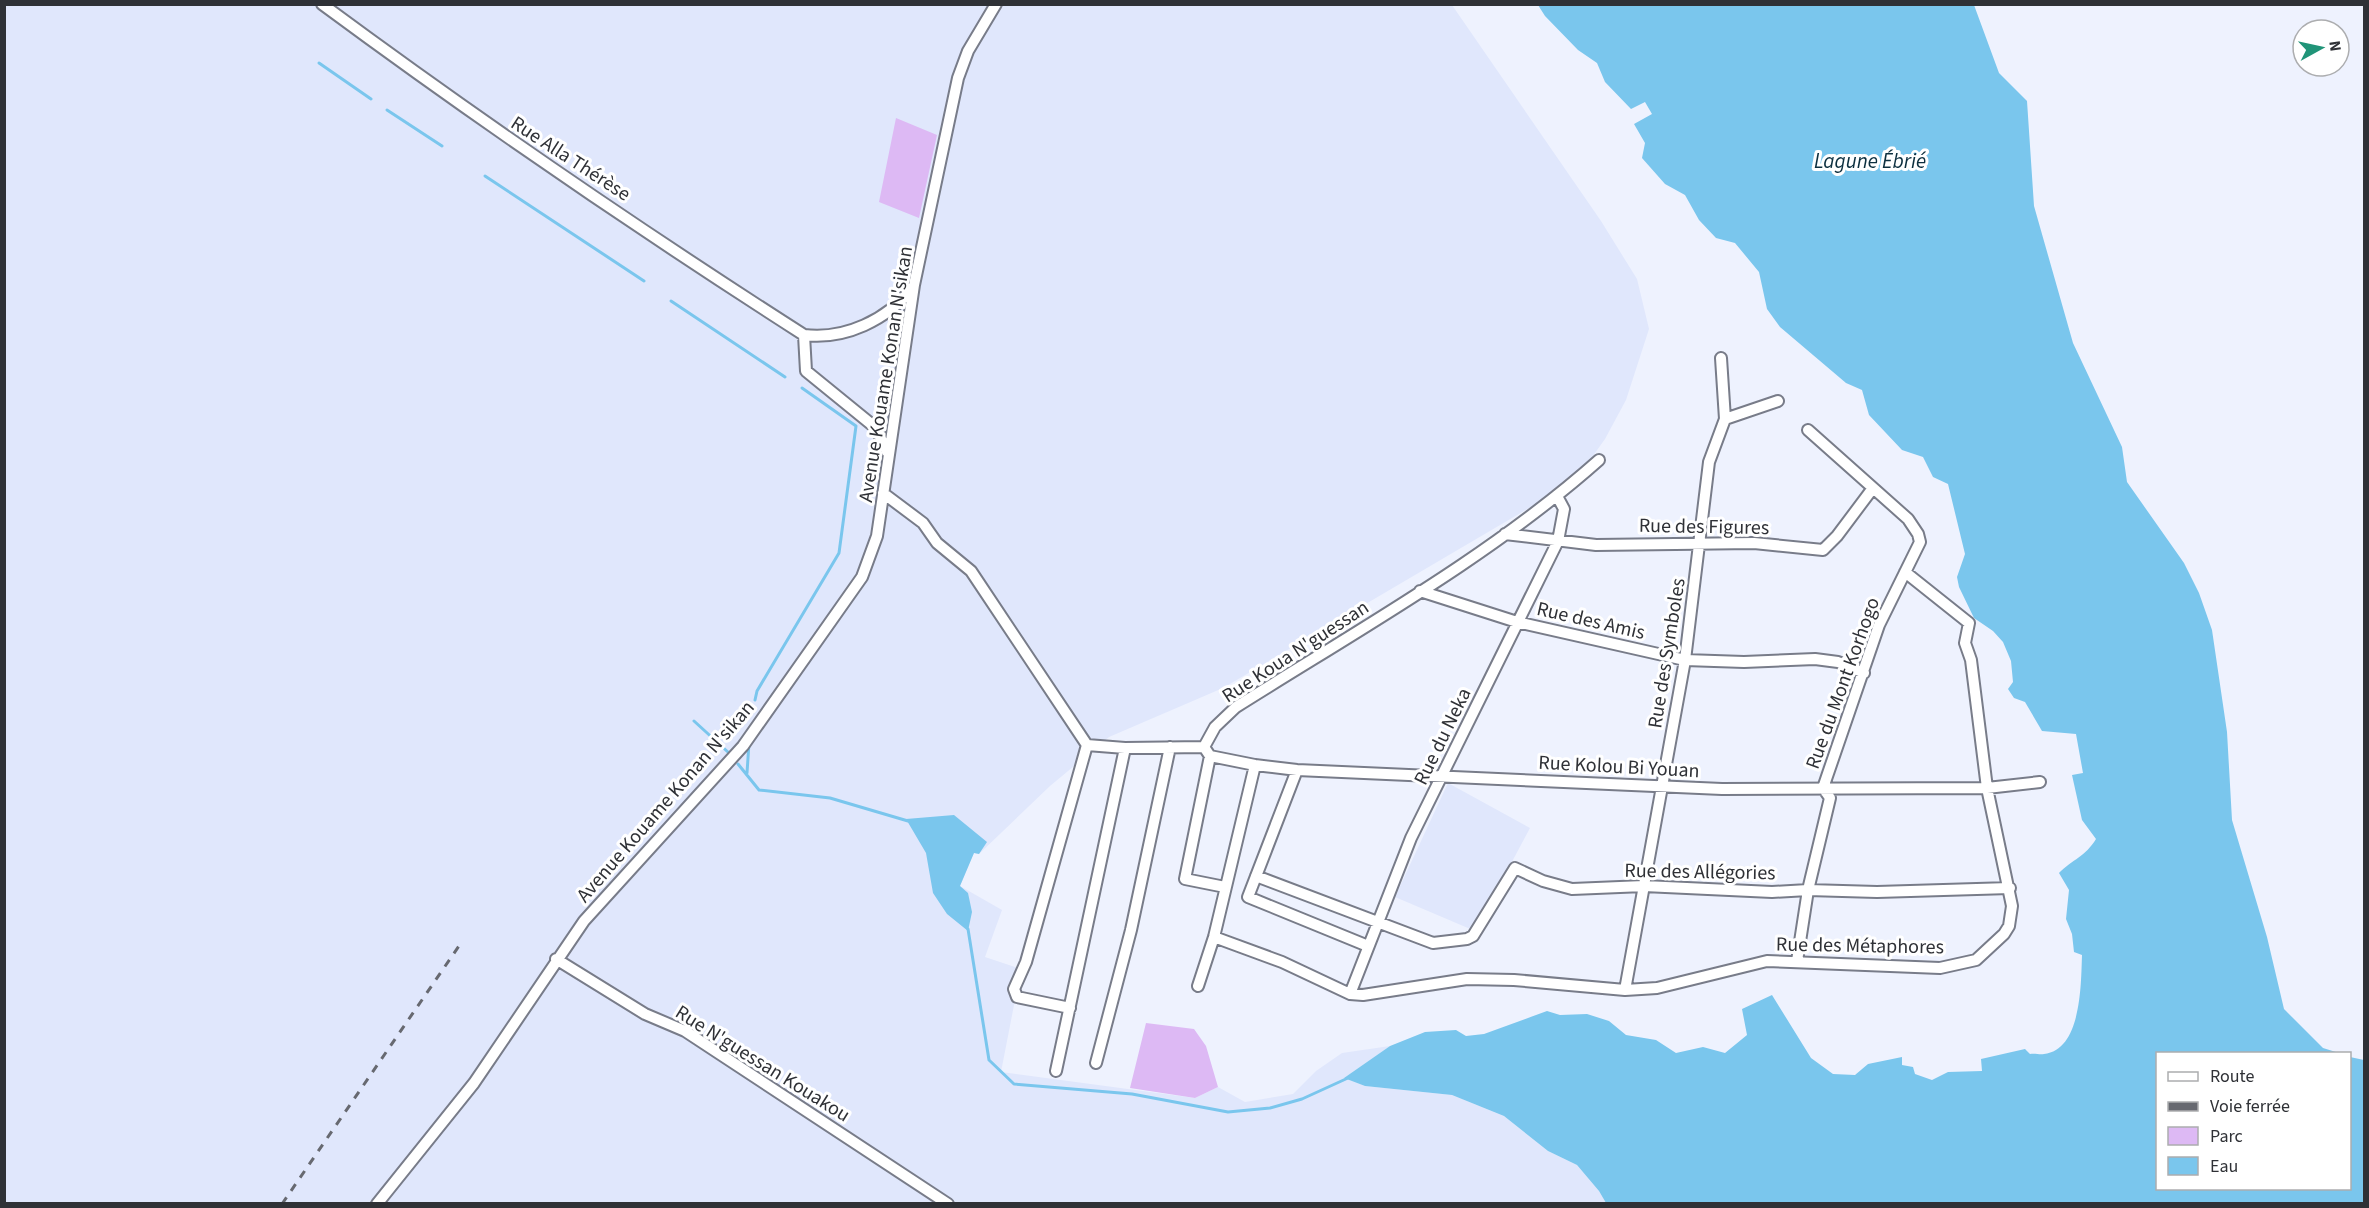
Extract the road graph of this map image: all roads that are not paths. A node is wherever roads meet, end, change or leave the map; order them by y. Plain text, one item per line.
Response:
1 (322, 4) edge
2 (996, 4) edge
3 (914, 285) junction
4 (804, 335) junction
5 (1720, 358) dead end
6 (1778, 401) dead end
7 (1725, 419) junction
8 (1808, 430) dead end
9 (888, 455) junction
10 (1599, 460) dead end
11 (1873, 488) junction
12 (884, 493) junction
13 (1557, 496) junction
14 (1504, 534) junction
15 (1558, 541) junction
16 (1700, 544) junction
17 (1905, 572) junction
18 (1420, 591) junction
19 (1517, 622) junction
20 (1685, 660) junction
21 (1864, 673) junction
22 (1087, 745) junction
23 (1170, 747) junction
24 (1125, 748) junction
25 (1207, 751) junction
26 (1255, 765) junction
27 (1297, 770) junction
28 (1442, 777) junction
29 (2040, 782) dead end
30 (1662, 786) junction
31 (1823, 788) junction
32 (1987, 788) junction
33 (1256, 876) junction
34 (1644, 886) junction
35 (1225, 887) junction
36 (2010, 888) junction
37 (1808, 890) junction
38 (1378, 924) junction
39 (1214, 937) junction
40 (1368, 946) junction
41 (556, 959) junction
42 (1797, 961) junction
43 (1198, 986) dead end
44 (1624, 990) junction
45 (1350, 994) junction
46 (1071, 1008) junction
47 (1096, 1063) dead end
48 (1056, 1071) dead end
49 (377, 1203) edge
50 (948, 1203) edge

1 - 4 street, Rue Alla Thérèse
2 - 3 street, Avenue Kouame Konan N'sikan
3 - 4 street
3 - 9 street, Avenue Kouame Konan N'sikan
4 - 9 street
5 - 7 street, Rue des Symboles
6 - 7 street
7 - 16 street, Rue des Symboles
8 - 11 street, Rue du Mont Korhogo
9 - 12 street, Avenue Kouame Konan N'sikan
10 - 13 street, Rue Koua N'guessan
11 - 16 street, Rue des Figures
11 - 17 street, Rue du Mont Korhogo
12 - 22 street
12 - 41 street, Avenue Kouame Konan N'sikan
13 - 14 street, Rue Koua N'guessan
13 - 15 street, Rue du Neka
14 - 15 street, Rue des Figures
14 - 18 street, Rue Koua N'guessan
15 - 16 street, Rue des Figures
15 - 19 street, Rue du Neka
16 - 20 street, Rue des Symboles
17 - 21 street, Rue du Mont Korhogo
17 - 32 street, Rue des Métaphores
18 - 19 street, Rue des Amis
18 - 25 street, Rue Koua N'guessan
19 - 20 street, Rue des Amis
19 - 28 street, Rue du Neka
20 - 21 street, Rue des Amis
20 - 30 street, Rue des Symboles
21 - 31 street, Rue du Mont Korhogo
22 - 24 street
22 - 46 street
23 - 24 street
23 - 25 street
23 - 47 street
24 - 46 street
25 - 26 street, Rue Kolou Bi Youan
25 - 35 street
26 - 27 street, Rue Kolou Bi Youan
26 - 35 street
27 - 28 street, Rue Kolou Bi Youan
27 - 33 street
28 - 30 street, Rue Kolou Bi Youan
28 - 38 street, Rue du Neka
29 - 32 street, Rue Kolou Bi Youan
30 - 31 street, Rue Kolou Bi Youan
30 - 34 street, Rue des Symboles
31 - 32 street, Rue Kolou Bi Youan
31 - 37 street, Rue du Mont Korhogo
32 - 36 street, Rue des Métaphores
33 - 38 street
33 - 40 street
34 - 37 street, Rue des Allégories
34 - 38 street, Rue des Allégories
34 - 44 street, Rue des Symboles
35 - 39 street
36 - 37 street, Rue des Allégories
36 - 42 street, Rue des Métaphores
37 - 42 street, Rue du Mont Korhogo
38 - 40 street, Rue du Neka
39 - 43 street
39 - 45 street, Rue des Métaphores
40 - 45 street, Rue du Neka
41 - 49 street, Avenue Kouame Konan N'sikan
41 - 50 street, Rue N'guessan Kouakou
42 - 44 street, Rue des Métaphores
44 - 45 street, Rue des Métaphores
46 - 48 street

